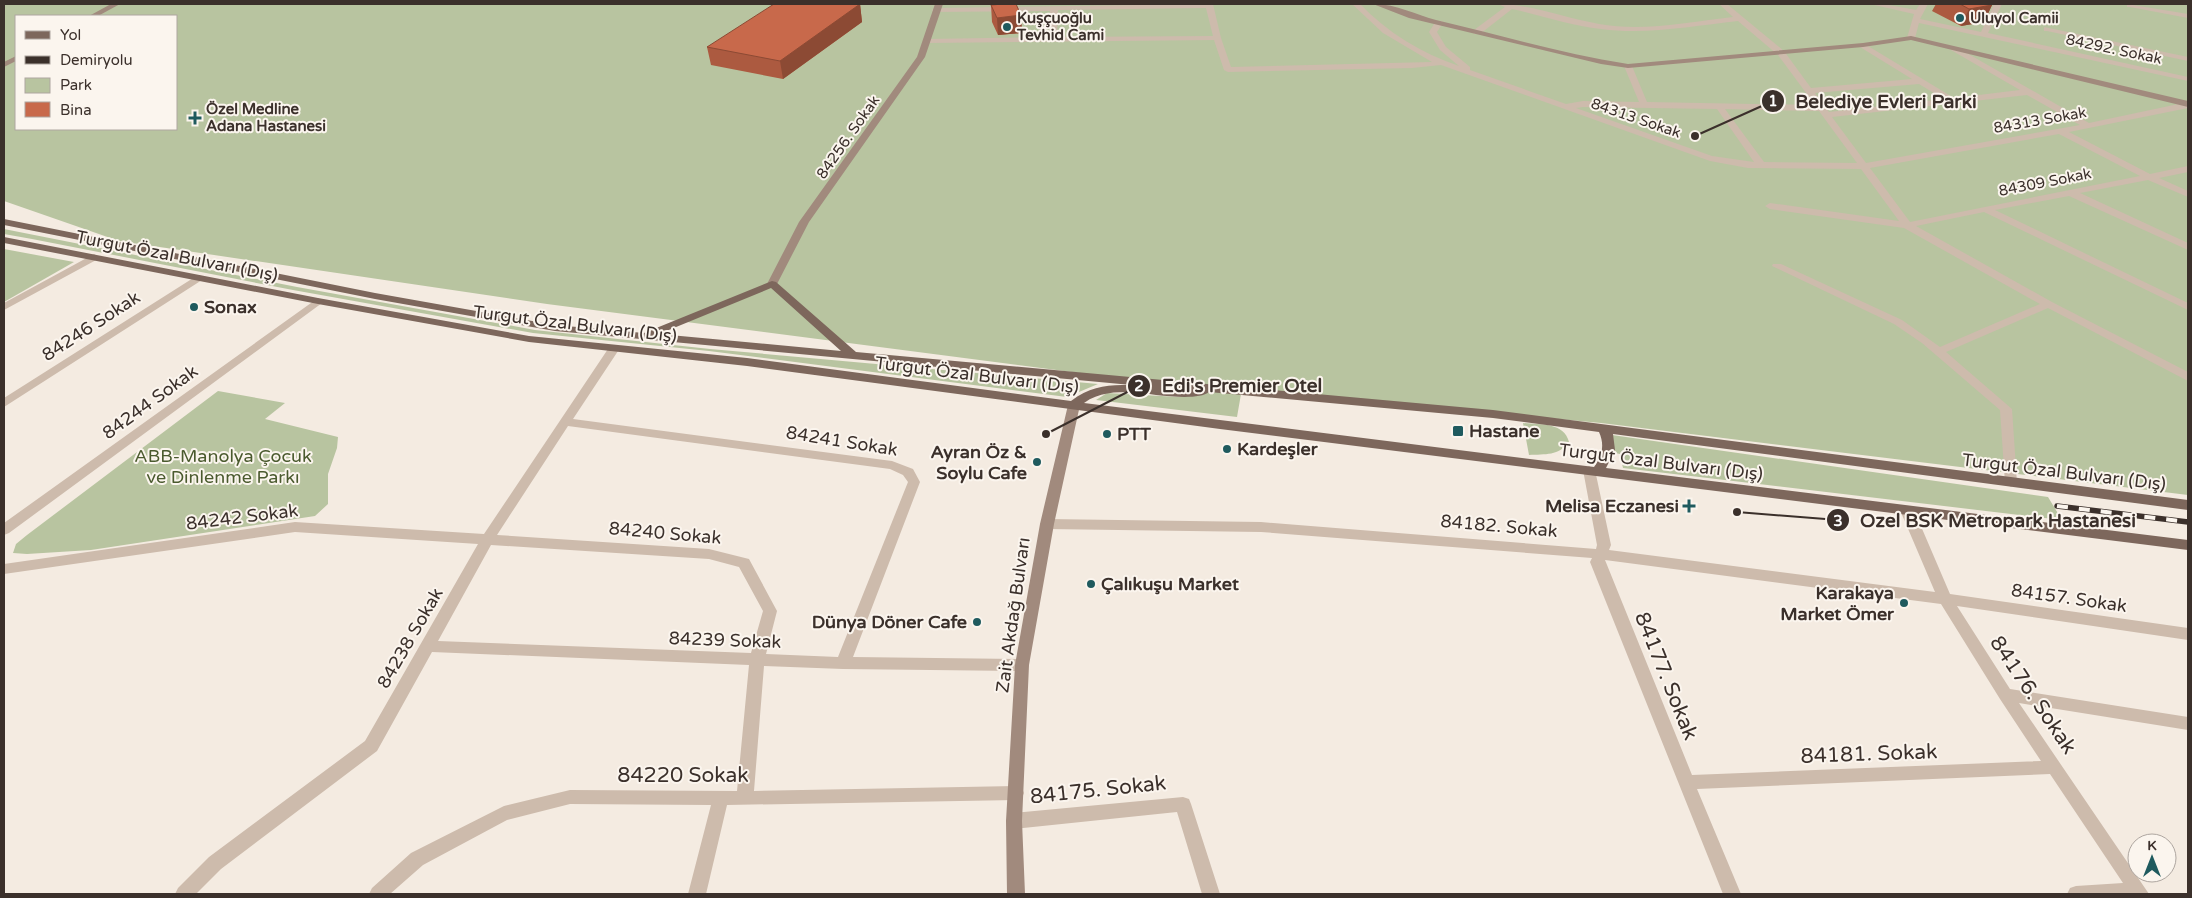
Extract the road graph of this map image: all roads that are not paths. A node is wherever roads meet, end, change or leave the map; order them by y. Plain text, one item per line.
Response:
1 (116, 4) edge
2 (1356, 4) edge
3 (1377, 4) edge
4 (1509, 4) edge
5 (1723, 4) edge
6 (1874, 4) edge
7 (1924, 4) edge
8 (1998, 4) edge
9 (1209, 5) edge
10 (2130, 6) dead end
11 (938, 7) edge
12 (1054, 9) junction
13 (95, 15) edge
14 (2188, 16) edge
15 (1917, 17) junction
16 (1741, 18) junction
17 (1438, 23) junction
18 (2047, 29) dead end
19 (1477, 32) junction
20 (1983, 35) junction
21 (1217, 38) junction
22 (1911, 38) junction
23 (1053, 40) junction
24 (927, 41) junction
25 (1864, 45) junction
26 (1955, 50) junction
27 (1781, 53) junction
28 (15, 59) edge
29 (2188, 59) edge
30 (1442, 63) junction
31 (4, 65) edge
32 (1628, 66) junction
33 (1474, 76) junction
34 (2188, 79) edge
35 (1921, 81) junction
36 (1809, 91) junction
37 (2028, 92) junction
38 (1952, 100) junction
39 (1644, 105) junction
40 (2188, 105) edge
41 (1719, 106) junction
42 (1564, 108) junction
43 (1825, 111) junction
44 (2088, 126) junction
45 (2058, 130) junction
46 (1761, 165) junction
47 (1865, 166) junction
48 (2188, 169) edge
49 (2149, 177) junction
50 (2069, 192) junction
51 (2188, 194) edge
52 (1770, 206) dead end
53 (1985, 209) junction
54 (4, 222) edge
55 (1907, 225) junction
56 (5, 241) edge
57 (2188, 247) edge
58 (94, 258) junction
59 (1777, 266) dead end
60 (198, 278) junction
61 (772, 284) junction
62 (318, 301) junction
63 (2048, 304) junction
64 (4, 307) edge
65 (2188, 307) edge
66 (645, 335) junction
67 (614, 348) junction
68 (1937, 352) junction
69 (855, 357) junction
70 (2188, 377) edge
71 (1225, 388) junction
72 (4, 403) edge
73 (1074, 405) junction
74 (565, 422) junction
75 (1603, 428) junction
76 (1594, 470) junction
77 (2011, 483) junction
78 (2188, 505) edge
79 (1908, 510) junction
80 (1047, 524) junction
81 (4, 530) edge
82 (487, 540) junction
83 (2188, 544) edge
84 (1599, 554) junction
85 (4, 570) edge
86 (1945, 599) junction
87 (2188, 634) edge
88 (427, 646) junction
89 (757, 660) junction
90 (843, 663) junction
91 (1022, 665) junction
92 (2005, 695) junction
93 (2188, 723) edge
94 (2055, 767) junction
95 (1685, 782) junction
96 (1016, 793) junction
97 (721, 798) junction
98 (744, 798) junction
99 (1014, 821) junction
100 (2139, 892) edge
101 (184, 894) edge
102 (378, 894) edge
103 (697, 894) edge
104 (1016, 894) edge
105 (1211, 894) edge
106 (1732, 894) edge
107 (2076, 894) edge

1 - 13 street
2 - 30 street
3 - 17 street
4 - 16 street
4 - 19 street
5 - 16 street
6 - 15 street, 84292. Sokak
7 - 15 street
8 - 20 street
9 - 12 street
9 - 21 street
10 - 14 street
11 - 12 street
11 - 24 street, 84256. Sokak
12 - 23 street
15 - 20 street, 84292. Sokak
15 - 22 street
16 - 27 street
17 - 19 street
17 - 33 street
18 - 29 street
19 - 32 street
20 - 34 street, 84292. Sokak
21 - 23 street
21 - 30 street, 84313 Sokak
22 - 25 street
22 - 26 street
23 - 24 street
24 - 61 street, 84256. Sokak
25 - 27 street
25 - 35 street
26 - 37 street
26 - 40 street
27 - 32 street
27 - 36 street
28 - 31 street
30 - 33 street, 84313 Sokak
32 - 39 street
33 - 42 street, 84313 Sokak
35 - 36 street
35 - 38 street
36 - 43 street
37 - 38 street
37 - 44 street
38 - 43 street
39 - 41 street
39 - 42 street
40 - 44 street, 84313 Sokak
41 - 43 street
41 - 46 street
42 - 46 street, 84313 Sokak
43 - 47 street
44 - 45 street, 84313 Sokak
45 - 47 street, 84313 Sokak
45 - 49 street
46 - 47 street, 84313 Sokak
47 - 55 street
48 - 49 street, 84309 Sokak
49 - 50 street, 84309 Sokak
49 - 51 street
50 - 53 street, 84309 Sokak
50 - 57 street
52 - 55 street
53 - 55 street, 84309 Sokak
53 - 65 street
54 - 66 main road, Turgut Özal Bulvarı (Dış)
55 - 63 street
56 - 58 main road, Turgut Özal Bulvarı (Dış)
58 - 60 main road, Turgut Özal Bulvarı (Dış)
58 - 64 street
59 - 68 street
60 - 62 main road, Turgut Özal Bulvarı (Dış)
60 - 72 street, 84246 Sokak
61 - 66 main road
61 - 69 main road
62 - 67 main road, Turgut Özal Bulvarı (Dış)
62 - 81 street, 84244 Sokak
63 - 68 street
63 - 70 street
66 - 69 main road, Turgut Özal Bulvarı (Dış)
67 - 73 main road, Turgut Özal Bulvarı (Dış)
67 - 74 street, 84238 Sokak
68 - 77 street
69 - 71 main road, Turgut Özal Bulvarı (Dış)
71 - 73 main road
71 - 75 main road, Turgut Özal Bulvarı (Dış)
73 - 76 main road, Turgut Özal Bulvarı (Dış)
73 - 80 street, Zait Akdağ Bulvarı
74 - 82 street, 84238 Sokak
74 - 90 street, 84241 Sokak
75 - 76 main road
75 - 77 main road, Turgut Özal Bulvarı (Dış)
76 - 79 main road, Turgut Özal Bulvarı (Dış)
76 - 84 street, 84177. Sokak
77 - 78 main road, Turgut Özal Bulvarı (Dış)
79 - 83 main road, Turgut Özal Bulvarı (Dış)
79 - 86 street, 84176. Sokak
80 - 84 street, 84182. Sokak
80 - 91 street, Zait Akdağ Bulvarı
82 - 85 street, 84242 Sokak
82 - 88 street, 84238 Sokak
82 - 89 street, 84240 Sokak
84 - 86 street, 84182. Sokak
84 - 95 street, 84177. Sokak
86 - 87 street, 84157. Sokak
86 - 92 street, 84176. Sokak
88 - 89 street, 84239 Sokak
88 - 101 street, 84238 Sokak
89 - 90 street, 84239 Sokak
89 - 98 street, 84240 Sokak
90 - 91 street, 84239 Sokak
91 - 96 street, Zait Akdağ Bulvarı
92 - 93 street
92 - 94 street, 84176. Sokak
94 - 95 street, 84181. Sokak
94 - 100 street, 84176. Sokak
95 - 106 street, 84177. Sokak
96 - 98 street, 84220 Sokak
96 - 99 street, Zait Akdağ Bulvarı
97 - 98 street, 84220 Sokak
97 - 102 street, 84220 Sokak
97 - 103 street
99 - 104 street, Zait Akdağ Bulvarı
99 - 105 street, 84175. Sokak
100 - 107 street

